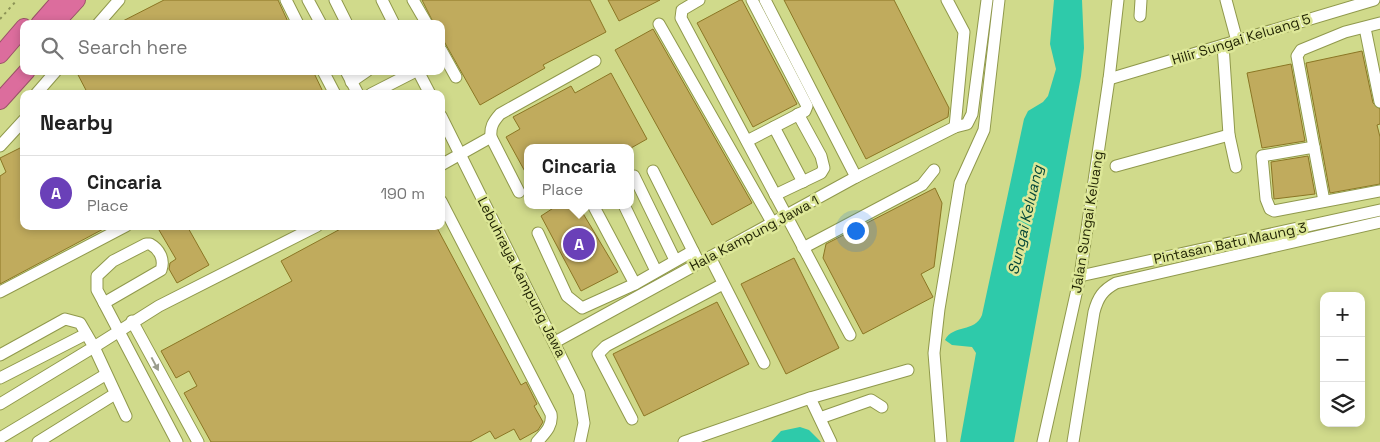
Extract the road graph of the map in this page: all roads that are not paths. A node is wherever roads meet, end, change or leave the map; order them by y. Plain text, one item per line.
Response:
1 (47, 0) edge
2 (60, 0) edge
3 (77, 0) edge
4 (91, 0) edge
5 (119, 0) edge
6 (286, 0) edge
7 (308, 0) edge
8 (335, 0) edge
9 (382, 0) edge
10 (413, 0) edge
11 (699, 0) edge
12 (752, 0) edge
13 (765, 0) edge
14 (947, 0) edge
15 (987, 0) edge
16 (999, 0) edge
17 (1118, 0) edge
18 (1141, 0) edge
19 (1226, 0) edge
20 (1374, 0) edge
21 (1340, 10) junction
22 (1140, 16) dead end
23 (30, 20) edge
24 (42, 20) edge
25 (60, 20) edge
26 (74, 20) edge
27 (102, 20) edge
28 (296, 20) edge
29 (319, 20) edge
30 (345, 20) edge
31 (392, 20) edge
32 (424, 20) edge
33 (1380, 23) edge
34 (659, 24) dead end
35 (1365, 28) junction
36 (20, 32) edge
37 (1345, 32) junction
38 (1237, 41) junction
39 (20, 45) edge
40 (1223, 45) junction
41 (0, 55) edge
42 (445, 57) edge
43 (595, 61) dead end
44 (20, 64) edge
45 (0, 67) edge
46 (23, 75) edge
47 (53, 75) edge
48 (325, 75) edge
49 (410, 75) edge
50 (419, 75) edge
51 (349, 76) edge
52 (456, 77) dead end
53 (1109, 79) junction
54 (0, 87) edge
55 (39, 90) edge
56 (333, 90) edge
57 (356, 90) edge
58 (386, 90) edge
59 (428, 90) edge
60 (0, 101) edge
61 (1380, 102) edge
62 (798, 114) junction
63 (20, 124) edge
64 (445, 124) edge
65 (774, 127) junction
66 (955, 128) junction
67 (1229, 135) junction
68 (491, 138) junction
69 (747, 141) junction
70 (0, 146) edge
71 (1314, 147) junction
72 (461, 155) junction
73 (445, 163) edge
74 (1116, 166) dead end
75 (1236, 167) dead end
76 (934, 170) dead end
77 (654, 171) dead end
78 (634, 176) dead end
79 (856, 177) junction
80 (803, 182) junction
81 (1380, 190) edge
82 (519, 192) dead end
83 (775, 196) junction
84 (1324, 201) junction
85 (445, 209) edge
86 (595, 209) edge
87 (626, 209) edge
88 (1380, 210) edge
89 (786, 217) junction
90 (1380, 222) edge
91 (773, 224) junction
92 (118, 230) edge
93 (309, 230) edge
94 (538, 233) dead end
95 (803, 248) junction
96 (693, 251) junction
97 (710, 257) junction
98 (675, 260) junction
99 (698, 264) junction
100 (656, 271) junction
101 (1080, 276) junction
102 (635, 284) junction
103 (723, 284) junction
104 (0, 292) edge
105 (104, 303) junction
106 (132, 321) junction
107 (119, 330) junction
108 (86, 334) junction
109 (850, 335) dead end
110 (555, 342) junction
111 (94, 347) junction
112 (0, 355) edge
113 (764, 363) dead end
114 (908, 370) dead end
115 (105, 375) junction
116 (0, 378) edge
117 (114, 394) junction
118 (810, 398) junction
119 (0, 404) edge
120 (882, 407) dead end
121 (126, 416) dead end
122 (820, 418) junction
123 (632, 419) dead end
124 (0, 438) edge
125 (38, 442) edge
126 (177, 442) edge
127 (198, 442) edge
128 (537, 442) edge
129 (580, 442) edge
130 (684, 442) edge
131 (831, 442) edge
132 (941, 442) edge
133 (1044, 442) edge
134 (1073, 442) edge

1 - 23 highway
2 - 24 highway
3 - 25 highway
4 - 26 highway
5 - 27 street
6 - 28 street
7 - 29 street
8 - 30 street
9 - 31 street
10 - 32 street
11 - 69 street
12 - 62 street
13 - 79 street
14 - 66 street
15 - 66 street, Hala Kampung Jawa 1
16 - 132 street
17 - 53 street, Jalan Sungai Keluang
18 - 22 street
19 - 38 street
20 - 21 street, Hilir Sungai Keluang 5
21 - 37 street
21 - 38 street, Hilir Sungai Keluang 5
33 - 35 street
34 - 91 street
35 - 37 street
35 - 61 street
36 - 41 highway
37 - 71 street
38 - 40 street, Hilir Sungai Keluang 5
39 - 45 highway
40 - 53 street, Hilir Sungai Keluang 5
40 - 67 street
42 - 52 street
43 - 68 street
44 - 54 highway
46 - 60 highway
47 - 55 street
48 - 56 street
49 - 58 street
50 - 59 street
51 - 57 street
53 - 101 street, Jalan Sungai Keluang
62 - 65 street
62 - 80 street
63 - 70 street
64 - 72 street, Lebuhraya Kampung Jawa
65 - 69 street
65 - 80 street
66 - 79 street, Hala Kampung Jawa 1
67 - 74 street
67 - 75 street
68 - 72 street
68 - 82 street
69 - 83 street
71 - 84 street
71 - 84 street
72 - 73 street
72 - 110 street, Lebuhraya Kampung Jawa
76 - 95 street
77 - 96 street
78 - 98 street
79 - 89 street, Hala Kampung Jawa 1
80 - 83 street
81 - 84 street
83 - 89 street
85 - 128 street
86 - 102 street
87 - 100 street
88 - 101 street, Pintasan Batu Maung 3
89 - 91 street, Hala Kampung Jawa 1
89 - 95 street
90 - 134 street
91 - 97 street, Hala Kampung Jawa 1
92 - 104 street
93 - 106 street
94 - 102 street
95 - 109 street
96 - 98 street
96 - 99 street
97 - 99 street, Hala Kampung Jawa 1
97 - 103 street
98 - 100 street
99 - 110 street, Hala Kampung Jawa 1
100 - 102 street
101 - 133 street, Jalan Sungai Keluang
103 - 113 street
103 - 123 street
105 - 105 street
105 - 107 street
106 - 107 street
106 -> 127 street
107 - 111 street
107 - 126 street
108 - 111 street
108 - 112 street
108 - 116 street
110 - 129 street, Lebuhraya Kampung Jawa
111 - 115 street
111 - 119 street
114 - 118 street
115 - 117 street
115 - 124 street
117 - 121 street
117 - 125 street
118 - 122 street
118 - 130 street
120 - 122 street
122 - 131 street

